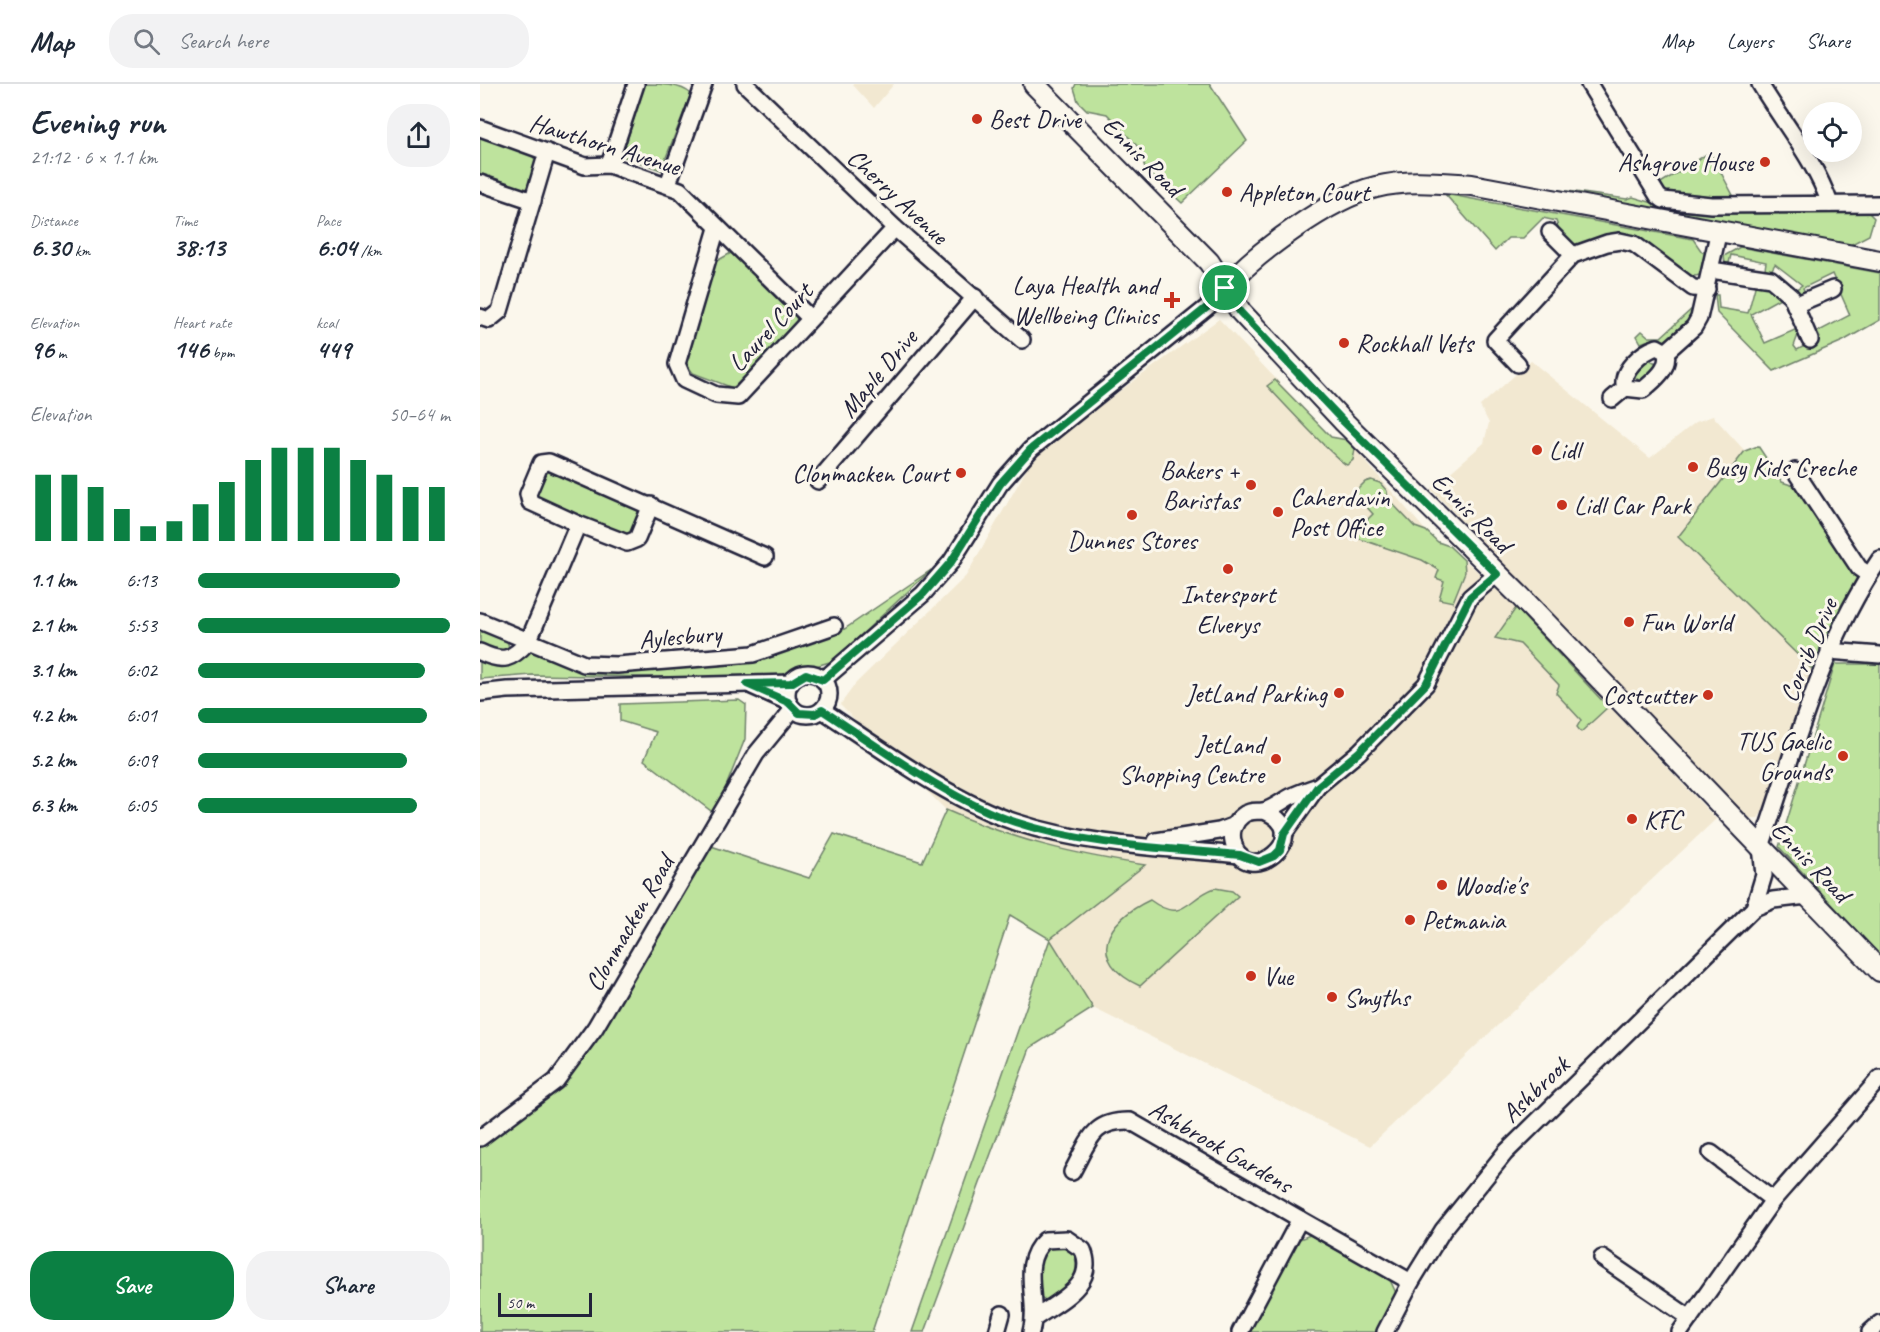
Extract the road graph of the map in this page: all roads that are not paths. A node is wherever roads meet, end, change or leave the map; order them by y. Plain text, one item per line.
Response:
1 (636, 84) edge
2 (704, 84) edge
3 (745, 84) edge
4 (1589, 84) edge
5 (1760, 84) edge
6 (1043, 87) edge
7 (480, 128) edge
8 (547, 152) junction
9 (609, 165) junction
10 (480, 183) edge
11 (668, 184) junction
12 (533, 201) junction
13 (1830, 204) junction
14 (1880, 204) edge
15 (717, 228) junction
16 (895, 228) junction
17 (1719, 230) junction
18 (1550, 231) dead end
19 (737, 247) junction
20 (708, 251) junction
21 (1573, 255) junction
22 (1880, 258) edge
23 (1711, 270) junction
24 (1225, 288) junction
25 (1707, 289) junction
26 (1833, 289) dead end
27 (975, 297) junction
28 (1795, 305) junction
29 (480, 316) edge
30 (810, 318) junction
31 (1022, 340) dead end
32 (1810, 340) dead end
33 (1666, 352) junction
34 (1518, 364) dead end
35 (1624, 388) junction
36 (1612, 399) dead end
37 (1795, 471) dead end
38 (818, 481) dead end
39 (651, 505) junction
40 (578, 524) junction
41 (765, 557) dead end
42 (1880, 559) edge
43 (1497, 574) junction
44 (1869, 575) junction
45 (480, 621) edge
46 (834, 626) dead end
47 (528, 642) junction
48 (1829, 651) junction
49 (480, 652) edge
50 (1880, 655) edge
51 (823, 680) junction
52 (791, 683) junction
53 (747, 684) junction
54 (480, 693) edge
55 (791, 705) junction
56 (822, 710) junction
57 (1318, 786) junction
58 (1263, 811) junction
59 (1235, 825) junction
60 (1284, 834) junction
61 (1127, 844) junction
62 (1761, 848) junction
63 (1240, 855) junction
64 (1807, 896) junction
65 (1754, 908) junction
66 (1880, 971) edge
67 (1880, 1078) edge
68 (480, 1138) edge
69 (1711, 1153) dead end
70 (1072, 1172) dead end
71 (1773, 1200) junction
72 (1300, 1219) junction
73 (1602, 1258) dead end
74 (1411, 1281) junction
75 (1002, 1314) dead end
76 (1690, 1318) junction
77 (1880, 1323) edge
78 (1033, 1325) edge
79 (997, 1332) edge
80 (1240, 1332) edge
81 (1385, 1332) edge
82 (1680, 1332) edge
83 (1870, 1332) edge

1 - 9 street
2 - 11 street
3 - 16 street, Cherry Avenue
4 - 13 street
5 - 13 street
6 - 24 main road, Ennis Road
7 - 8 street, Hawthorn Avenue
8 - 9 street, Hawthorn Avenue
8 - 12 street
9 - 11 street, Hawthorn Avenue
10 - 12 street
11 - 15 street, Hawthorn Avenue
12 - 29 street
13 - 14 street
15 - 19 street, Hawthorn Avenue
15 - 20 street, Laurel Court
16 - 27 street, Cherry Avenue
16 - 30 street, Laurel Court
17 - 22 main road
17 - 23 street
17 - 24 main road
18 - 21 street
19 - 20 street
19 - 30 street, Hawthorn Avenue
20 - 30 street, Laurel Court
21 - 25 street
21 - 34 street
23 - 25 street
23 - 28 street
24 - 43 main road, Ennis Road
24 - 51 street
25 - 33 street
26 - 28 street
27 - 31 street, Cherry Avenue
27 - 38 street, Maple Drive
28 - 32 street
33 - 35 street
33 - 35 street
35 - 36 street
37 - 44 street
39 - 40 street
39 - 40 street
39 - 41 street
40 - 47 street
42 - 44 street, Corrib Drive
43 - 57 street
43 - 62 main road, Ennis Road
44 - 48 street, Corrib Drive
45 - 47 street, Aylesbury
46 - 47 street, Aylesbury
47 - 49 street
48 - 50 street
48 - 62 street, Corrib Drive
51 - 52 street
51 - 56 street
52 - 53 street
52 - 55 street
53 - 54 street
53 - 55 street
55 - 56 street
55 - 68 street, Clonmacken Road
56 - 61 street
57 - 58 street
57 - 60 street
58 - 59 street
58 - 60 street
59 - 61 street
59 - 63 street
60 - 63 street
61 - 63 street
62 - 64 main road, Ennis Road
62 - 65 street, Ashbrook
64 - 65 street, Ashbrook
64 - 66 main road, Ennis Road
65 - 74 street, Ashbrook
67 - 71 street
69 - 71 street
70 - 72 street, Ashbrook Gardens
71 - 76 street
72 - 74 street, Ashbrook Gardens
72 - 80 street, Ashbrook Gardens
73 - 76 street
74 - 81 street, Ashbrook
75 - 79 street
76 - 82 street
77 - 83 street
78 - 78 street

